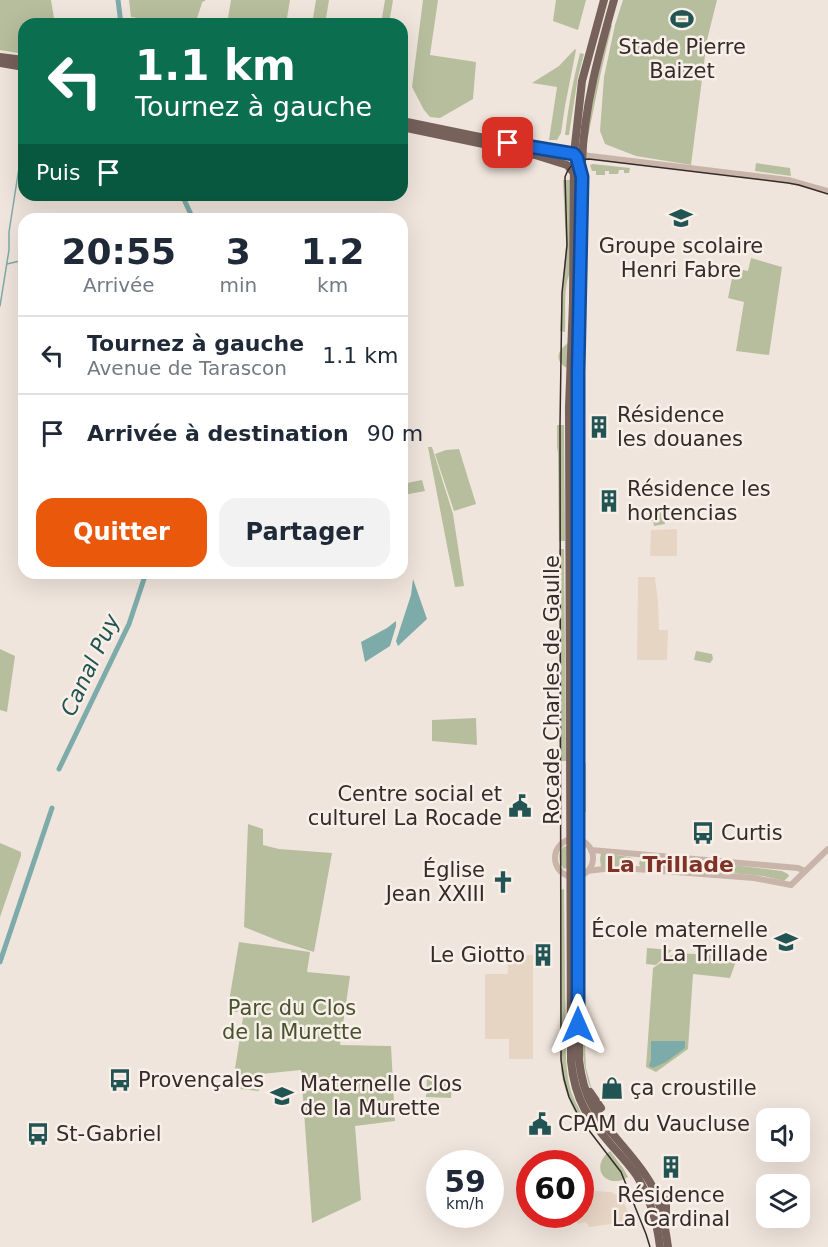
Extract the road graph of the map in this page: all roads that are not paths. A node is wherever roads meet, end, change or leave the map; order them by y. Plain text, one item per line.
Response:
1 (604, 0) edge
2 (614, 0) edge
3 (0, 57) edge
4 (18, 59) edge
5 (0, 63) edge
6 (18, 66) edge
7 (578, 109) junction
8 (408, 122) edge
9 (408, 128) edge
10 (561, 152) junction
11 (578, 154) junction
12 (535, 155) junction
13 (573, 172) junction
14 (828, 191) edge
15 (574, 839) junction
16 (828, 849) edge
17 (591, 850) junction
18 (786, 868) junction
19 (587, 871) junction
20 (805, 871) junction
21 (574, 876) junction
22 (798, 878) junction
23 (580, 1069) junction
24 (601, 1108) dead end
25 (666, 1200) dead end
26 (666, 1234) junction
27 (660, 1247) edge
28 (668, 1247) edge

1 - 7 main road, Rocade Charles de Gaulle
2 - 11 main road
3 - 4 main road
5 - 6 main road
7 - 10 main road, Rocade Charles de Gaulle
7 - 11 main road, Rocade Charles de Gaulle
8 - 10 main road
9 - 12 main road
10 - 11 main road
11 - 12 main road
11 - 13 main road, Rocade Charles de Gaulle
11 - 14 street
11 - 15 main road, Rocade Charles de Gaulle
12 - 13 main road
13 - 15 main road, Rocade Charles de Gaulle
15 - 17 street
15 - 21 main road, Rocade Charles de Gaulle
15 - 21 street
16 - 20 street
17 - 18 street
17 - 19 street
18 - 20 street
18 - 22 street
19 - 21 street
19 - 22 street
20 - 22 street
21 - 23 main road, Rocade Charles de Gaulle
21 - 27 main road, Rocade Charles de Gaulle
23 - 24 main road
23 - 26 main road, Rocade Charles de Gaulle
25 - 26 main road
26 - 28 main road, Rocade Charles de Gaulle

